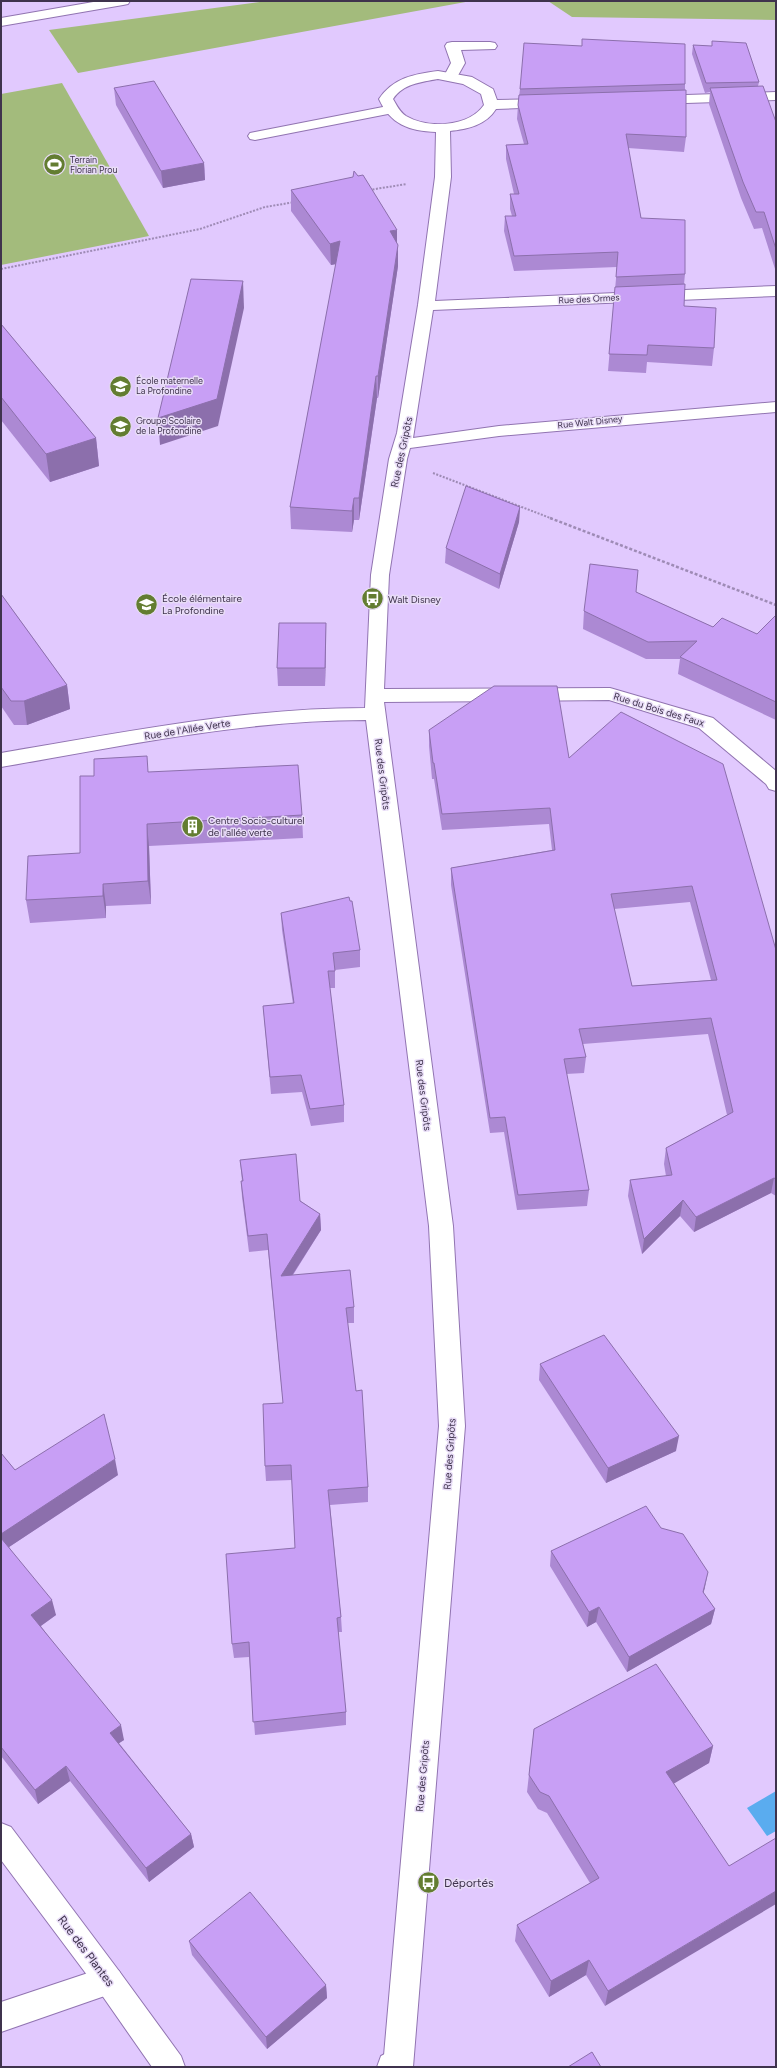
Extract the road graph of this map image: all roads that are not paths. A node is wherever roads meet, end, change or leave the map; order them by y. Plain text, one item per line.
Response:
1 (123, 1) edge
2 (1, 22) edge
3 (490, 46) dead end
4 (451, 76) junction
5 (776, 96) edge
6 (641, 100) edge
7 (562, 103) edge
8 (491, 105) junction
9 (388, 110) junction
10 (443, 128) junction
11 (255, 136) dead end
12 (776, 291) edge
13 (426, 305) junction
14 (776, 406) edge
15 (401, 452) junction
16 (375, 705) junction
17 (1, 760) edge
18 (776, 784) edge
19 (1, 1837) edge
20 (109, 1980) junction
21 (1, 2017) edge
22 (396, 2065) edge
23 (170, 2067) edge

1 - 2 main road
3 - 4 main road
4 - 8 main road
4 - 9 main road
5 - 6 main road
7 - 8 main road
8 - 10 main road
9 - 10 main road
9 - 11 main road
10 - 13 main road, Rue des Gripôts
12 - 13 main road, Rue des Ormes
13 - 15 main road, Rue des Gripôts
14 - 15 main road, Rue Walt Disney
15 - 16 main road, Rue des Gripôts
16 - 17 main road, Rue de l'Allée Verte
16 - 18 main road, Rue du Bois des Faux
16 - 22 main road, Rue des Gripôts
19 - 20 main road, Rue des Plantes
20 - 21 main road
20 - 23 main road, Rue des Plantes

